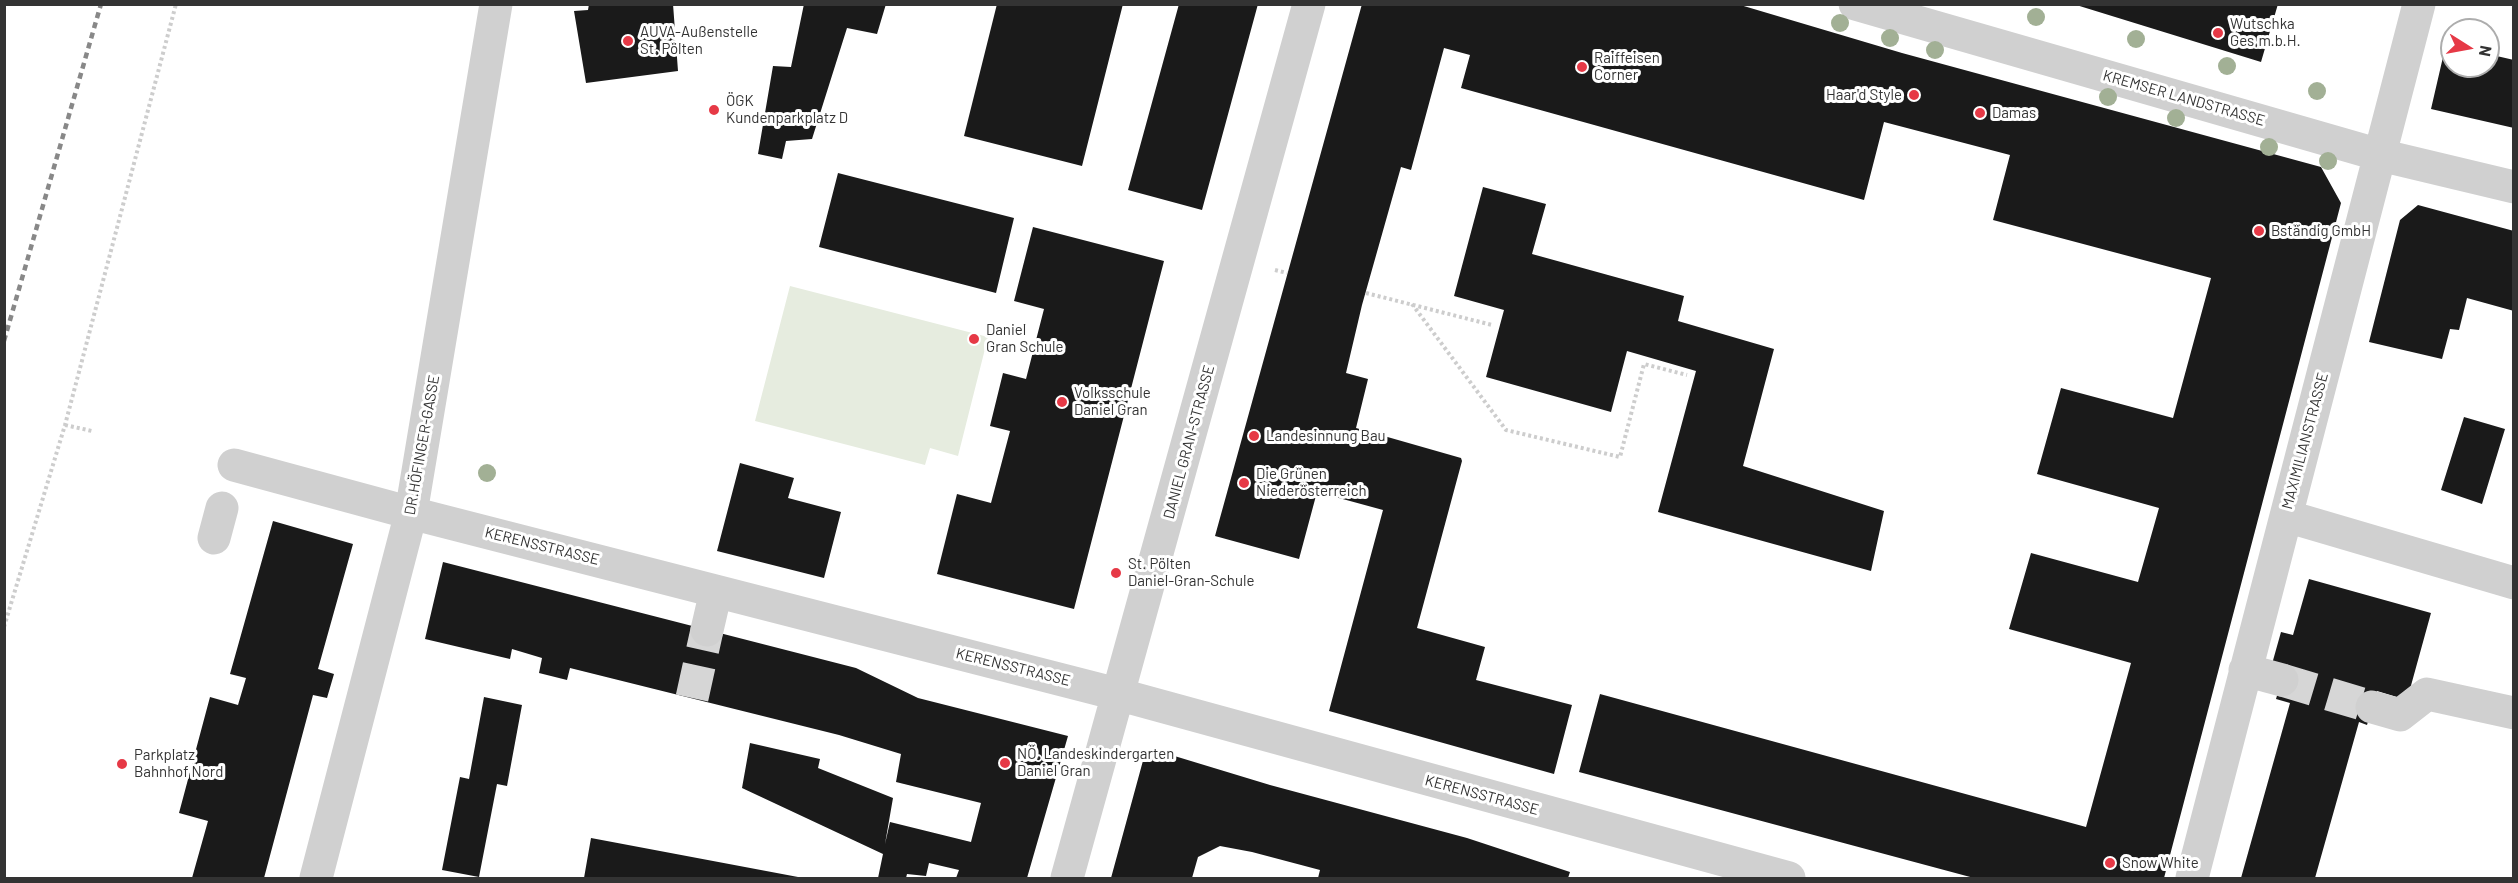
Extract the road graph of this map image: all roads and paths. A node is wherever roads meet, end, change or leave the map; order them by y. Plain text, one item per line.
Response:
1 (176, 4) edge
2 (496, 4) edge
3 (1309, 4) edge
4 (2419, 4) edge
5 (1860, 5) edge
6 (2380, 154) junction
7 (2514, 187) edge
8 (1366, 293) dead end
9 (1412, 304) junction
10 (1492, 325) dead end
11 (1687, 375) dead end
12 (66, 424) junction
13 (92, 431) dead end
14 (234, 465) dead end
15 (411, 513) junction
16 (2286, 516) junction
17 (2514, 583) edge
18 (716, 591) junction
19 (4, 627) edge
20 (706, 630) tunnel mouth
21 (2245, 670) junction
22 (2282, 680) tunnel mouth
23 (1117, 694) junction
24 (2372, 707) tunnel mouth
25 (2514, 713) edge
26 (316, 879) edge
27 (1067, 879) edge
28 (1789, 879) edge
29 (2192, 879) edge

1 - 12 path
2 - 15 street, DR.HÖFINGER-GASSE
3 - 23 street, DANIEL GRAN-STRASSE
4 - 6 street, MAXIMILIANSTRASSE
5 - 6 street, KREMSER LANDSTRASSE
6 - 7 street, KREMSER LANDSTRASSE
6 - 16 street, MAXIMILIANSTRASSE
8 - 9 path
9 - 10 path
9 - 11 path
12 - 13 path
12 - 19 path
14 - 15 street, KERENSSTRASSE
15 - 18 street, KERENSSTRASSE
15 - 26 street, DR.HÖFINGER-GASSE
16 - 17 street
16 - 21 street, MAXIMILIANSTRASSE
18 - 20 street
18 - 23 street, KERENSSTRASSE
21 - 22 street
21 - 29 street, MAXIMILIANSTRASSE
23 - 27 street, DANIEL GRAN-STRASSE
23 - 28 street, KERENSSTRASSE
24 - 25 street

